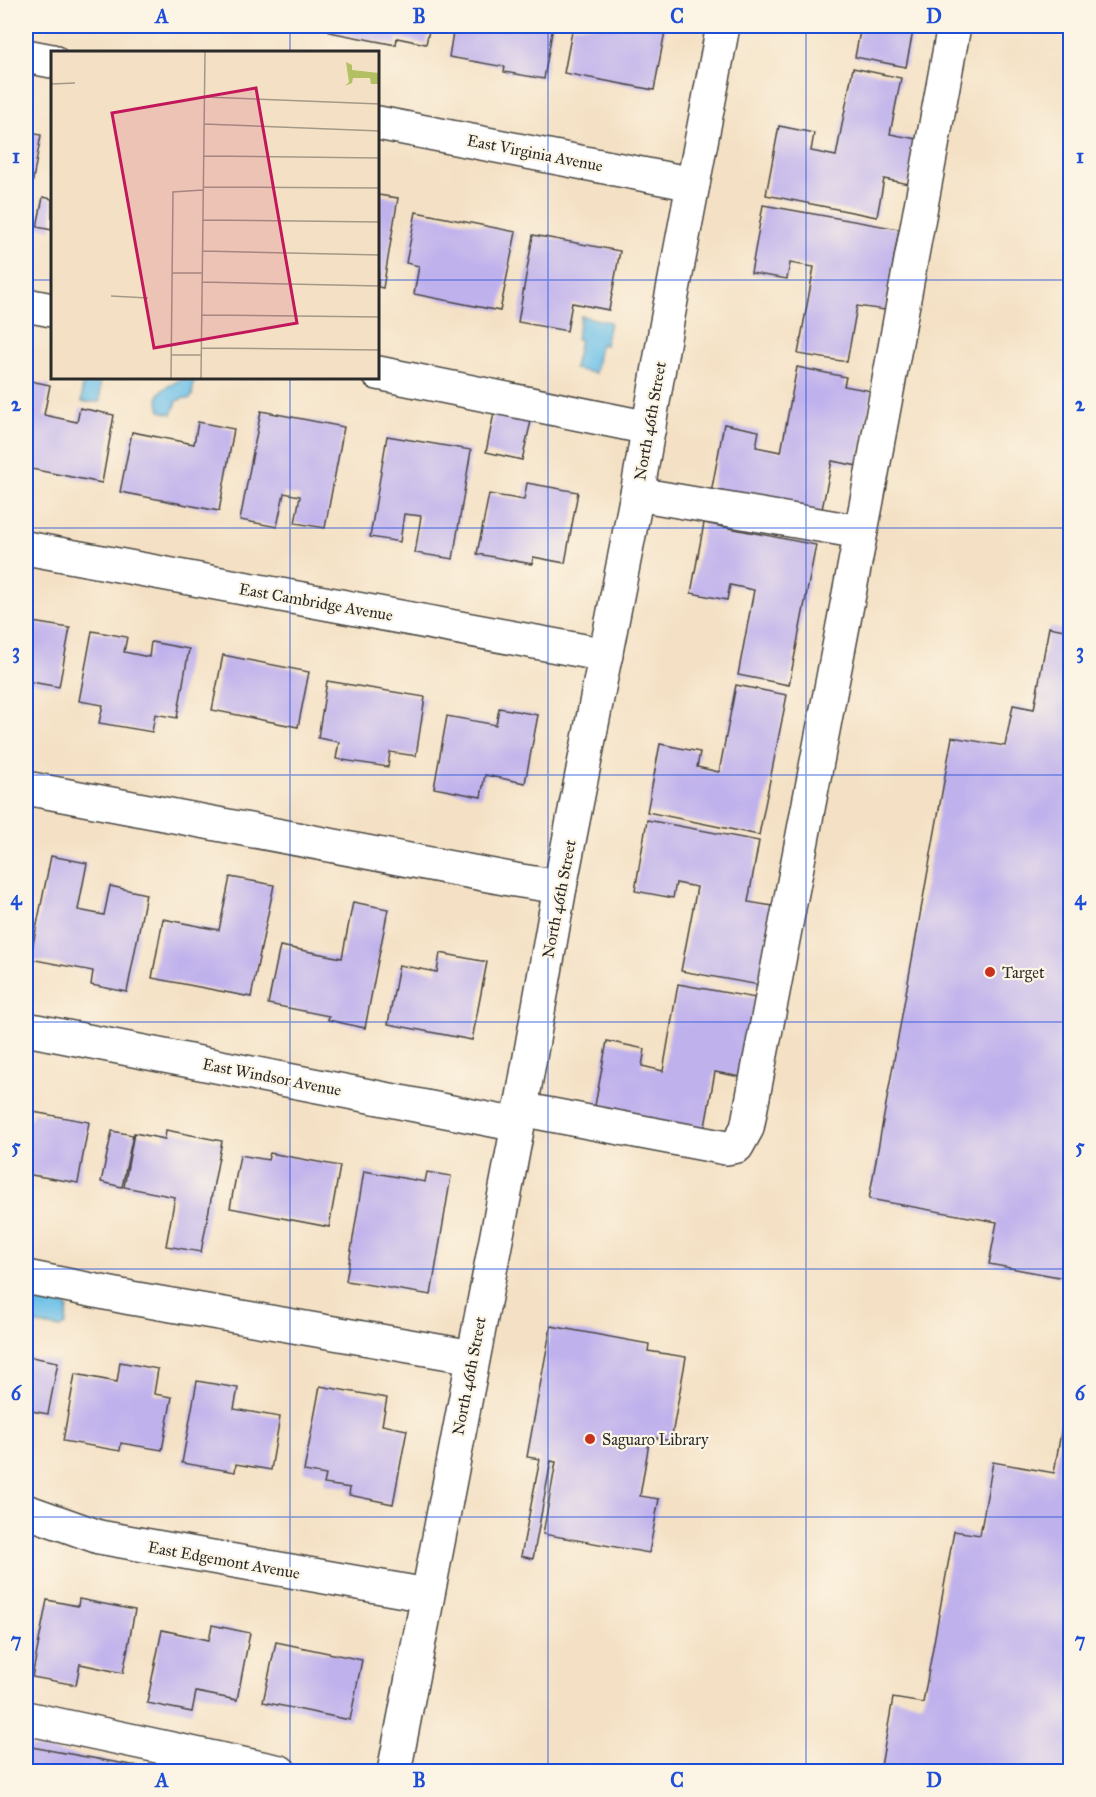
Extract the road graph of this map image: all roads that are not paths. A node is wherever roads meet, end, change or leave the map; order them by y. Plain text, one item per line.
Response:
1 (723, 26) edge
2 (954, 26) edge
3 (26, 56) edge
4 (51, 61) edge
5 (380, 123) edge
6 (693, 183) junction
7 (26, 305) edge
8 (51, 310) edge
9 (380, 373) edge
10 (649, 428) junction
11 (637, 494) junction
12 (860, 532) junction
13 (26, 548) edge
14 (606, 656) junction
15 (26, 788) edge
16 (561, 887) junction
17 (26, 1029) edge
18 (519, 1117) junction
19 (26, 1277) edge
20 (473, 1357) junction
21 (26, 1511) edge
22 (427, 1595) junction
23 (26, 1718) edge
24 (280, 1772) edge
25 (394, 1772) edge

1 - 6 street, North 46th Street
2 - 12 street, East Windsor Avenue
3 - 4 street
5 - 6 street, East Virginia Avenue
6 - 10 street, North 46th Street
7 - 8 street
9 - 10 street
10 - 11 street, North 46th Street
11 - 12 street
11 - 14 street, North 46th Street
12 - 18 street, East Windsor Avenue
13 - 14 street, East Cambridge Avenue
14 - 16 street, North 46th Street
15 - 16 street
16 - 18 street, North 46th Street
17 - 18 street, East Windsor Avenue
18 - 20 street, North 46th Street
19 - 20 street
20 - 22 street, North 46th Street
21 - 22 street, East Edgemont Avenue
22 - 25 street, North 46th Street
23 - 24 street

